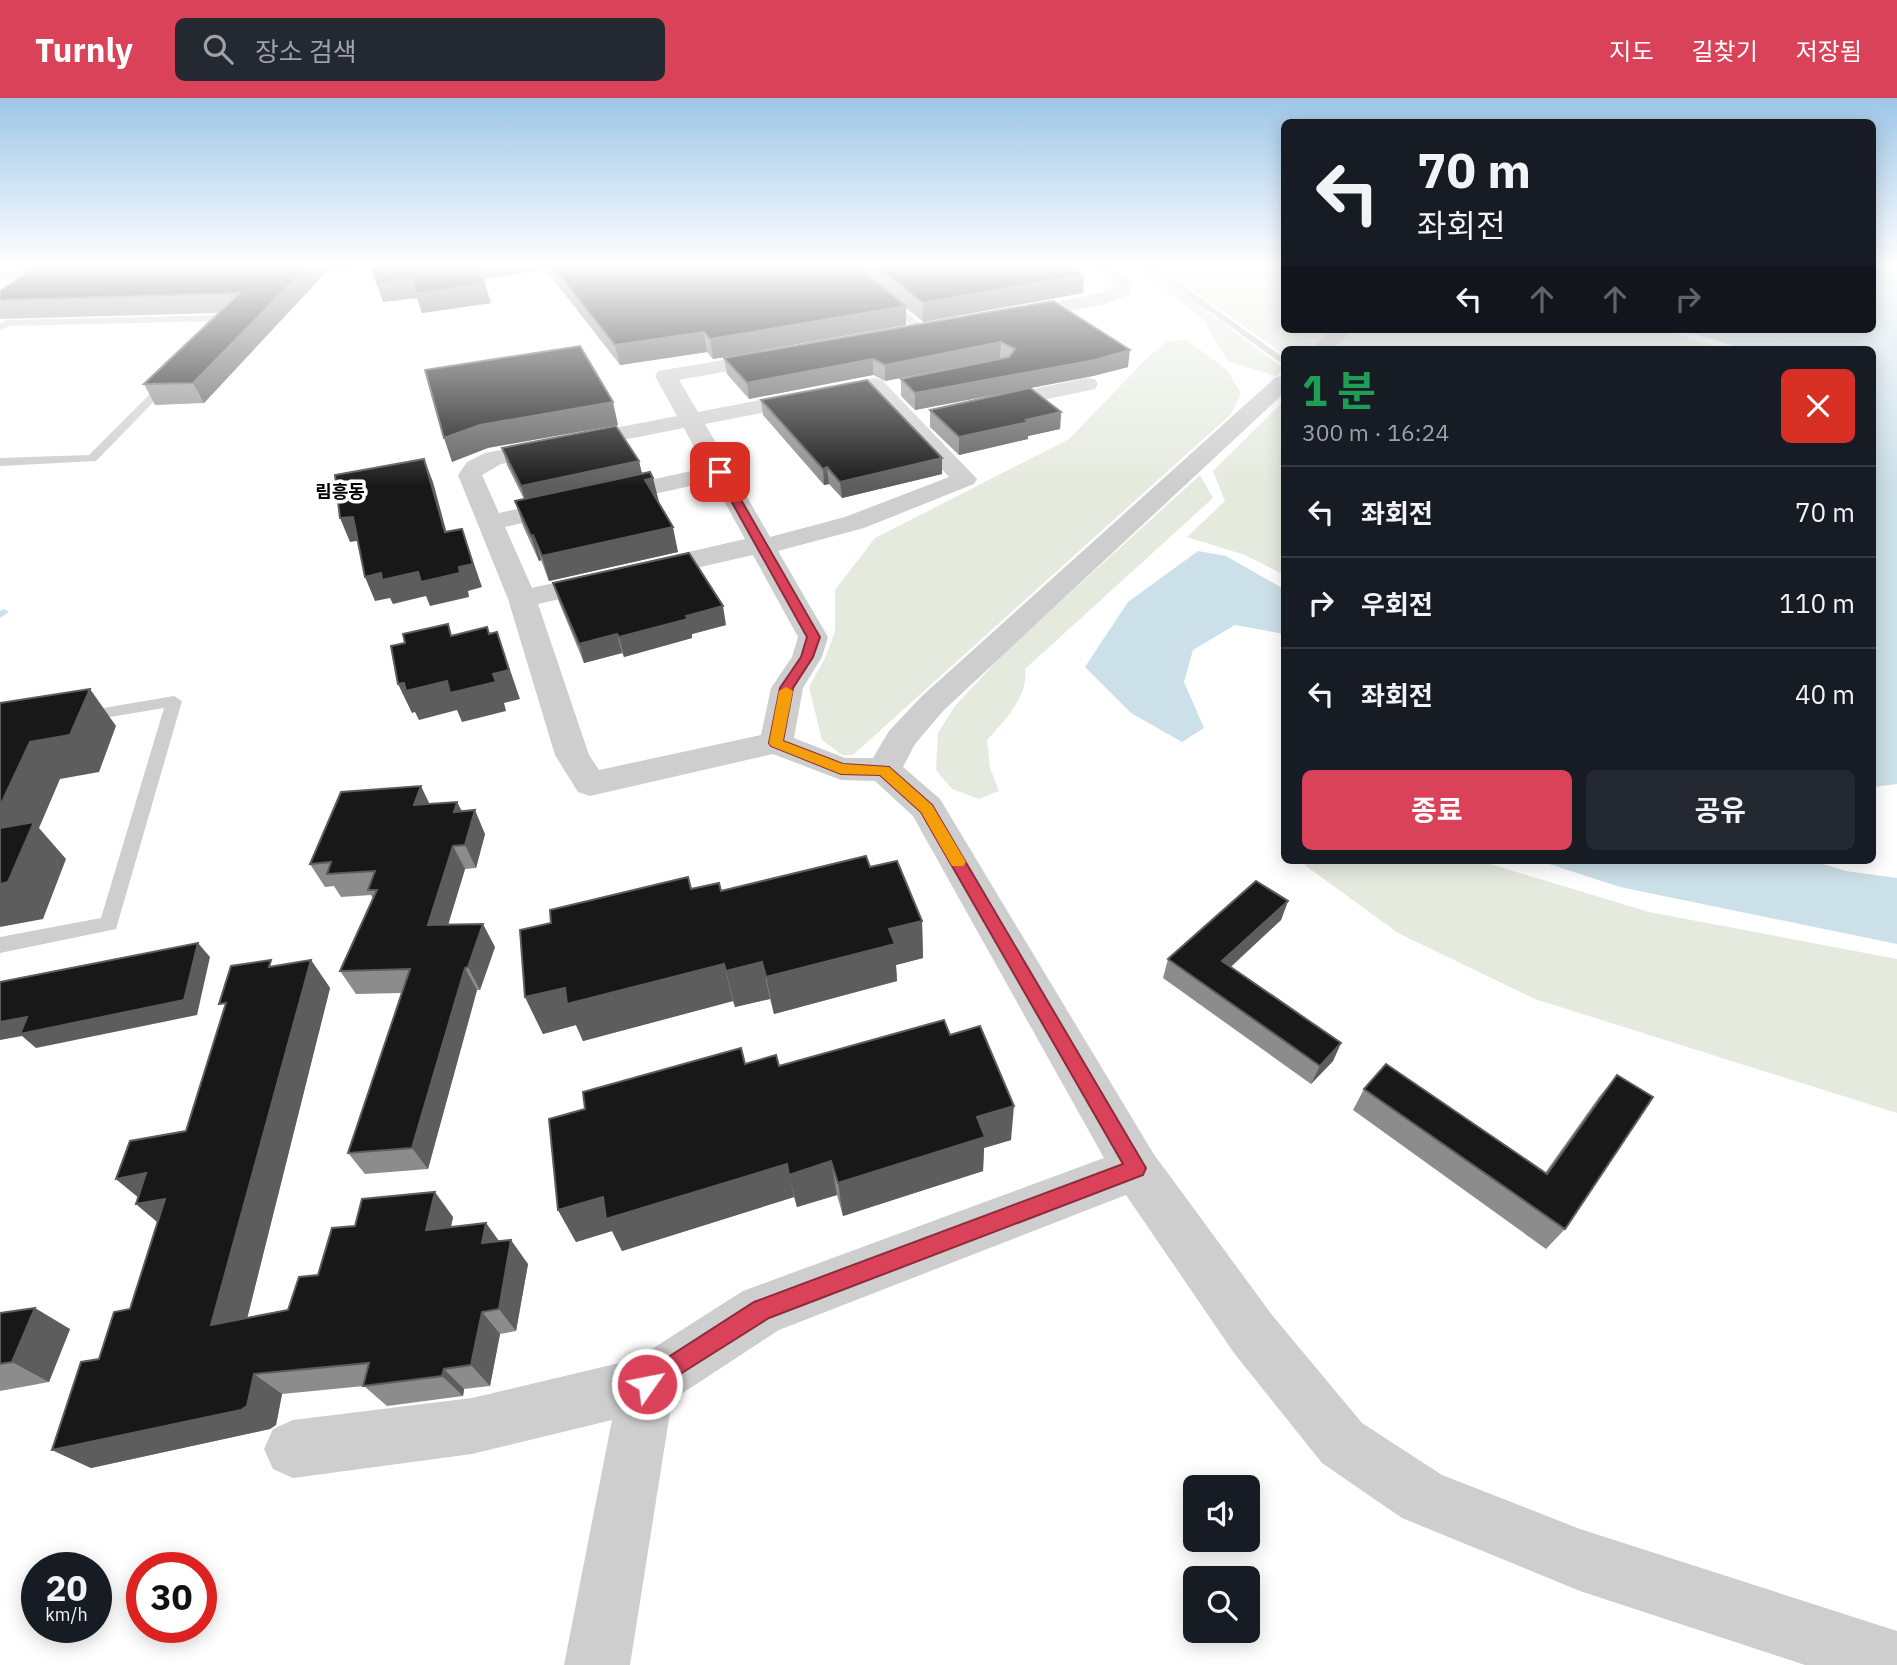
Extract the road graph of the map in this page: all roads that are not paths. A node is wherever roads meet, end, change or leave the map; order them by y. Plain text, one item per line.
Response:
1 (1253, 340) edge
2 (802, 352) edge
3 (1281, 360) edge
4 (176, 374) edge
5 (1087, 384) dead end
6 (1281, 385) edge
7 (907, 386) edge
8 (880, 391) junction
9 (964, 410) edge
10 (937, 415) edge
11 (691, 421) junction
12 (909, 421) junction
13 (0, 462) edge
14 (720, 472) junction
15 (490, 523) junction
16 (763, 547) junction
17 (522, 599) junction
18 (67, 719) edge
19 (776, 743) junction
20 (884, 770) junction
21 (0, 945) edge
22 (1136, 1168) junction
23 (647, 1384) junction
24 (293, 1449) dead end
25 (1897, 1663) edge
26 (597, 1665) edge

1 - 3 lane
2 - 11 street
4 - 13 lane
5 - 9 street
6 - 20 street
7 - 8 street
8 - 11 street
8 - 12 street
10 - 12 street
11 - 14 street
11 - 15 street
12 - 16 street
14 - 15 street
14 - 16 street
15 - 17 street
16 - 17 street
16 - 19 street
17 - 19 street
18 - 21 lane
19 - 20 street
20 - 22 street
22 - 23 street
22 - 25 street
23 - 24 street
23 - 26 street

